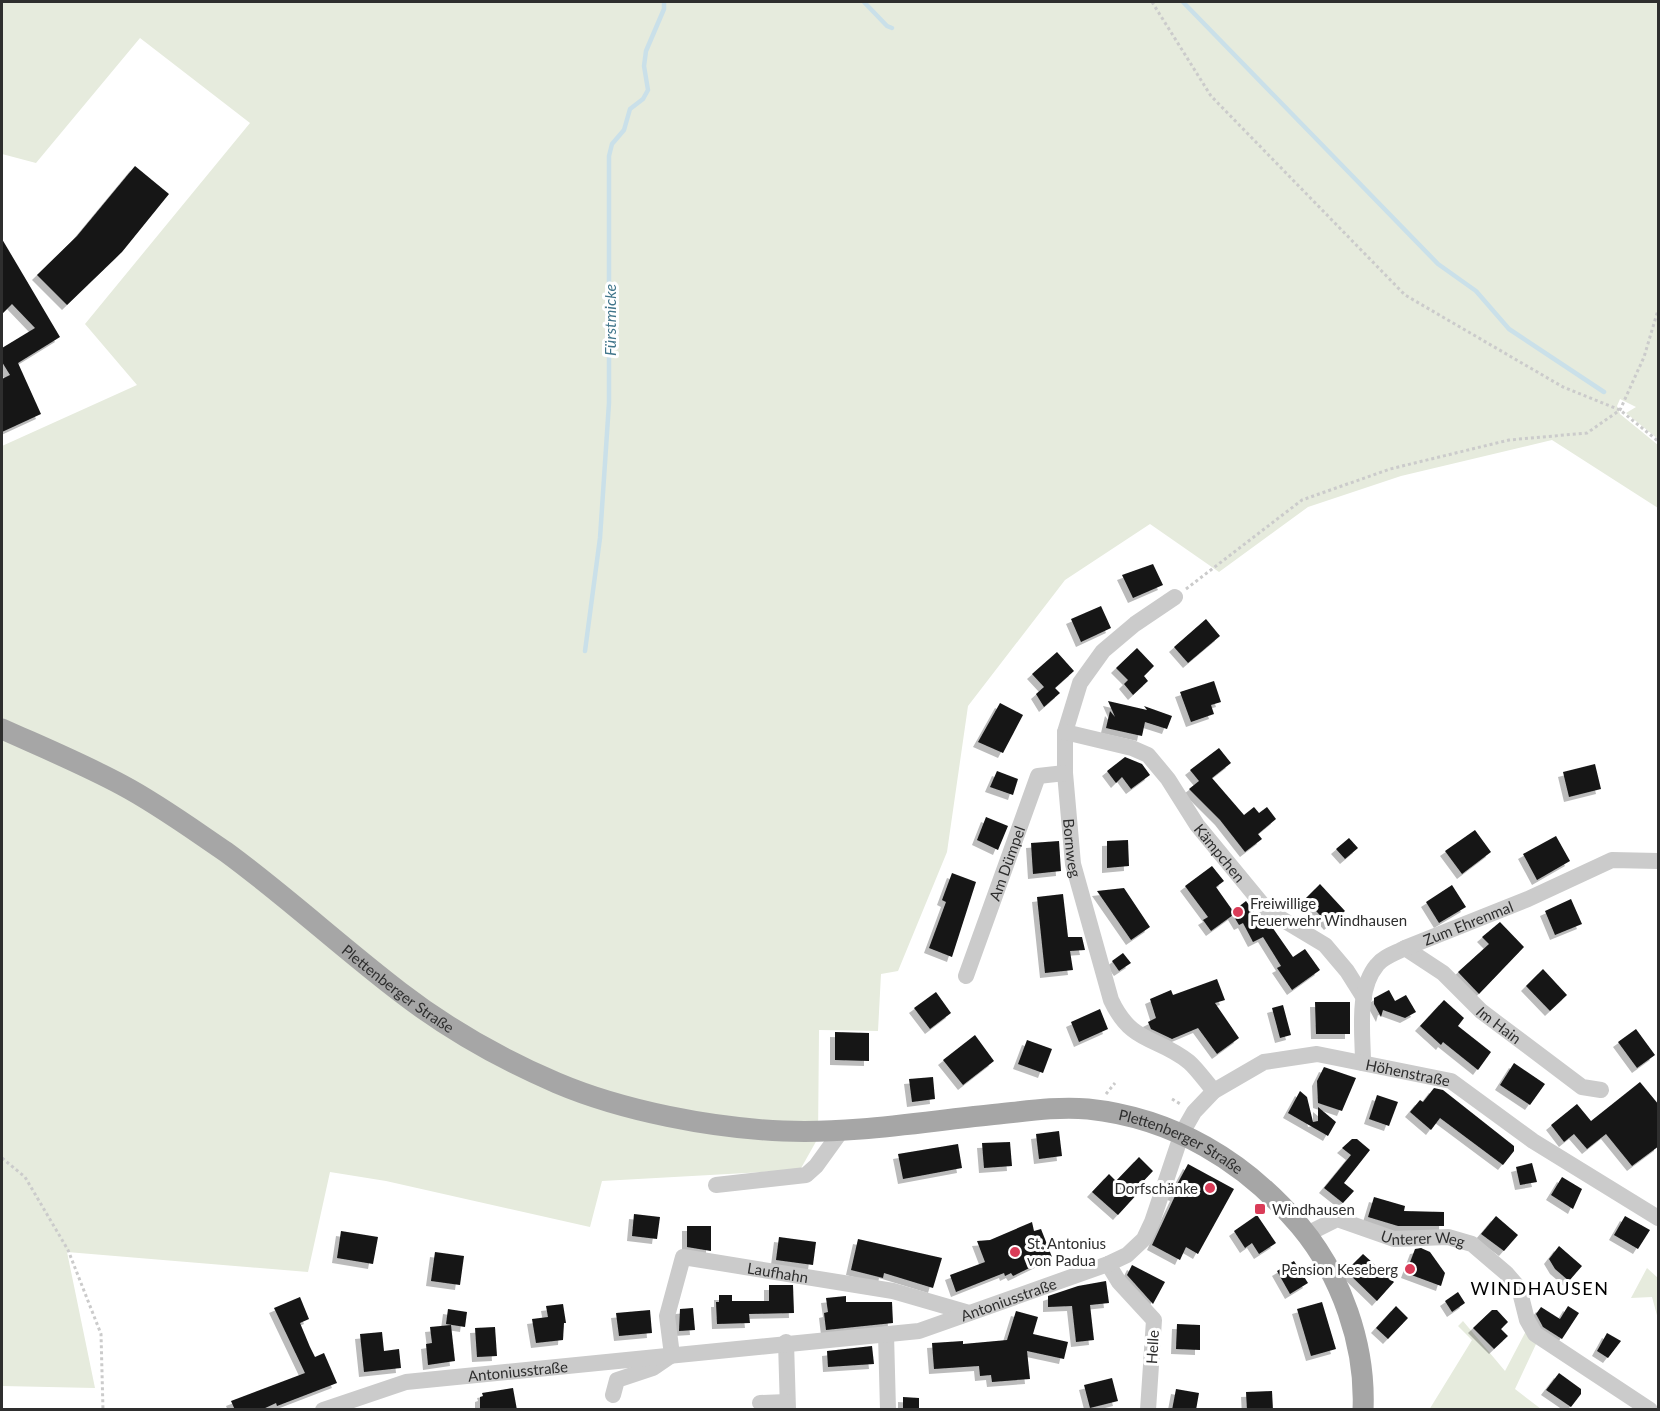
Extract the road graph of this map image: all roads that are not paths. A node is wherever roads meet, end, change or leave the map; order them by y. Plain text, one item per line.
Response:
1 (1175, 597) road end
2 (2, 729) edge
3 (1065, 732) junction
4 (1065, 773) junction
5 (1659, 861) edge
6 (1405, 948) junction
7 (966, 976) dead end
8 (1364, 998) junction
9 (1363, 1063) junction
10 (1214, 1090) junction
11 (1601, 1090) dead end
12 (842, 1130) junction
13 (1182, 1133) junction
14 (716, 1185) dead end
15 (1659, 1218) edge
16 (1307, 1234) junction
17 (1108, 1264) junction
18 (969, 1313) junction
19 (886, 1334) junction
20 (786, 1342) junction
21 (672, 1355) junction
22 (613, 1395) dead end
23 (760, 1403) dead end
24 (787, 1406) edge
25 (323, 1410) edge
26 (888, 1410) edge
27 (1148, 1410) edge
28 (1363, 1410) edge
29 (1650, 1410) edge

1 - 3 street, Bornweg
2 - 12 main road, Plettenberger Straße
3 - 4 street, Bornweg
3 - 8 street, Kämpchen
4 - 7 street, Am Dümpel
4 - 10 street, Bornweg
5 - 6 street, Zum Ehrenmal
6 - 8 street, Zum Ehrenmal
6 - 11 street, Im Hain
8 - 9 street, Zum Ehrenmal
9 - 10 street, Höhenstraße
9 - 15 street, Höhenstraße
10 - 13 street, Höhenstraße
12 - 13 main road, Plettenberger Straße
12 - 14 street
13 - 16 main road, Plettenberger Straße
13 - 17 street, Antoniusstraße
16 - 28 main road, Plettenberger Straße
16 - 29 street, Unterer Weg
17 - 18 street, Antoniusstraße
17 - 27 street, Helle
18 - 19 street, Antoniusstraße
18 - 21 street, Laufhahn
19 - 20 street, Antoniusstraße
19 - 26 street
20 - 21 street, Antoniusstraße
20 - 24 street
21 - 22 street
21 - 25 street, Antoniusstraße
23 - 24 street

